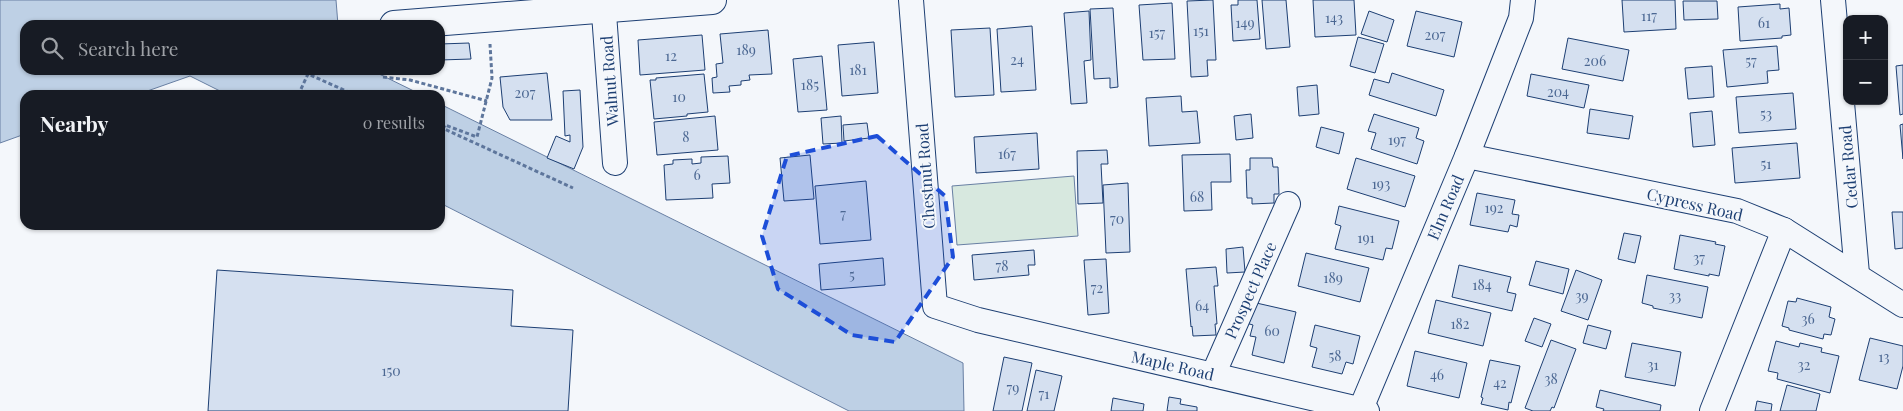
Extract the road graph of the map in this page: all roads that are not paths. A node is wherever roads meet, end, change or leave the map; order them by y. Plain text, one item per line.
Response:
1 (712, 0) edge
2 (911, 0) edge
3 (1523, 0) edge
4 (1833, 0) edge
5 (604, 4) edge
6 (445, 21) edge
7 (1466, 156) junction
8 (615, 163) dead end
9 (1288, 204) dead end
10 (1784, 230) junction
11 (1857, 274) junction
12 (1903, 305) edge
13 (978, 320) joint
14 (1213, 375) junction
15 (1362, 411) edge
16 (1712, 411) edge

1 - 5 street
2 - 13 street, Chestnut Road
3 - 7 street, Elm Road
4 - 11 street, Cedar Road
5 - 6 street
5 - 8 street, Walnut Road
7 - 10 street, Cypress Road
7 - 15 street, Elm Road
9 - 14 street, Prospect Place
10 - 11 street, Cypress Road
10 - 16 street
11 - 12 street, Cypress Road
13 - 14 street, Maple Road
14 - 15 street, Maple Road

